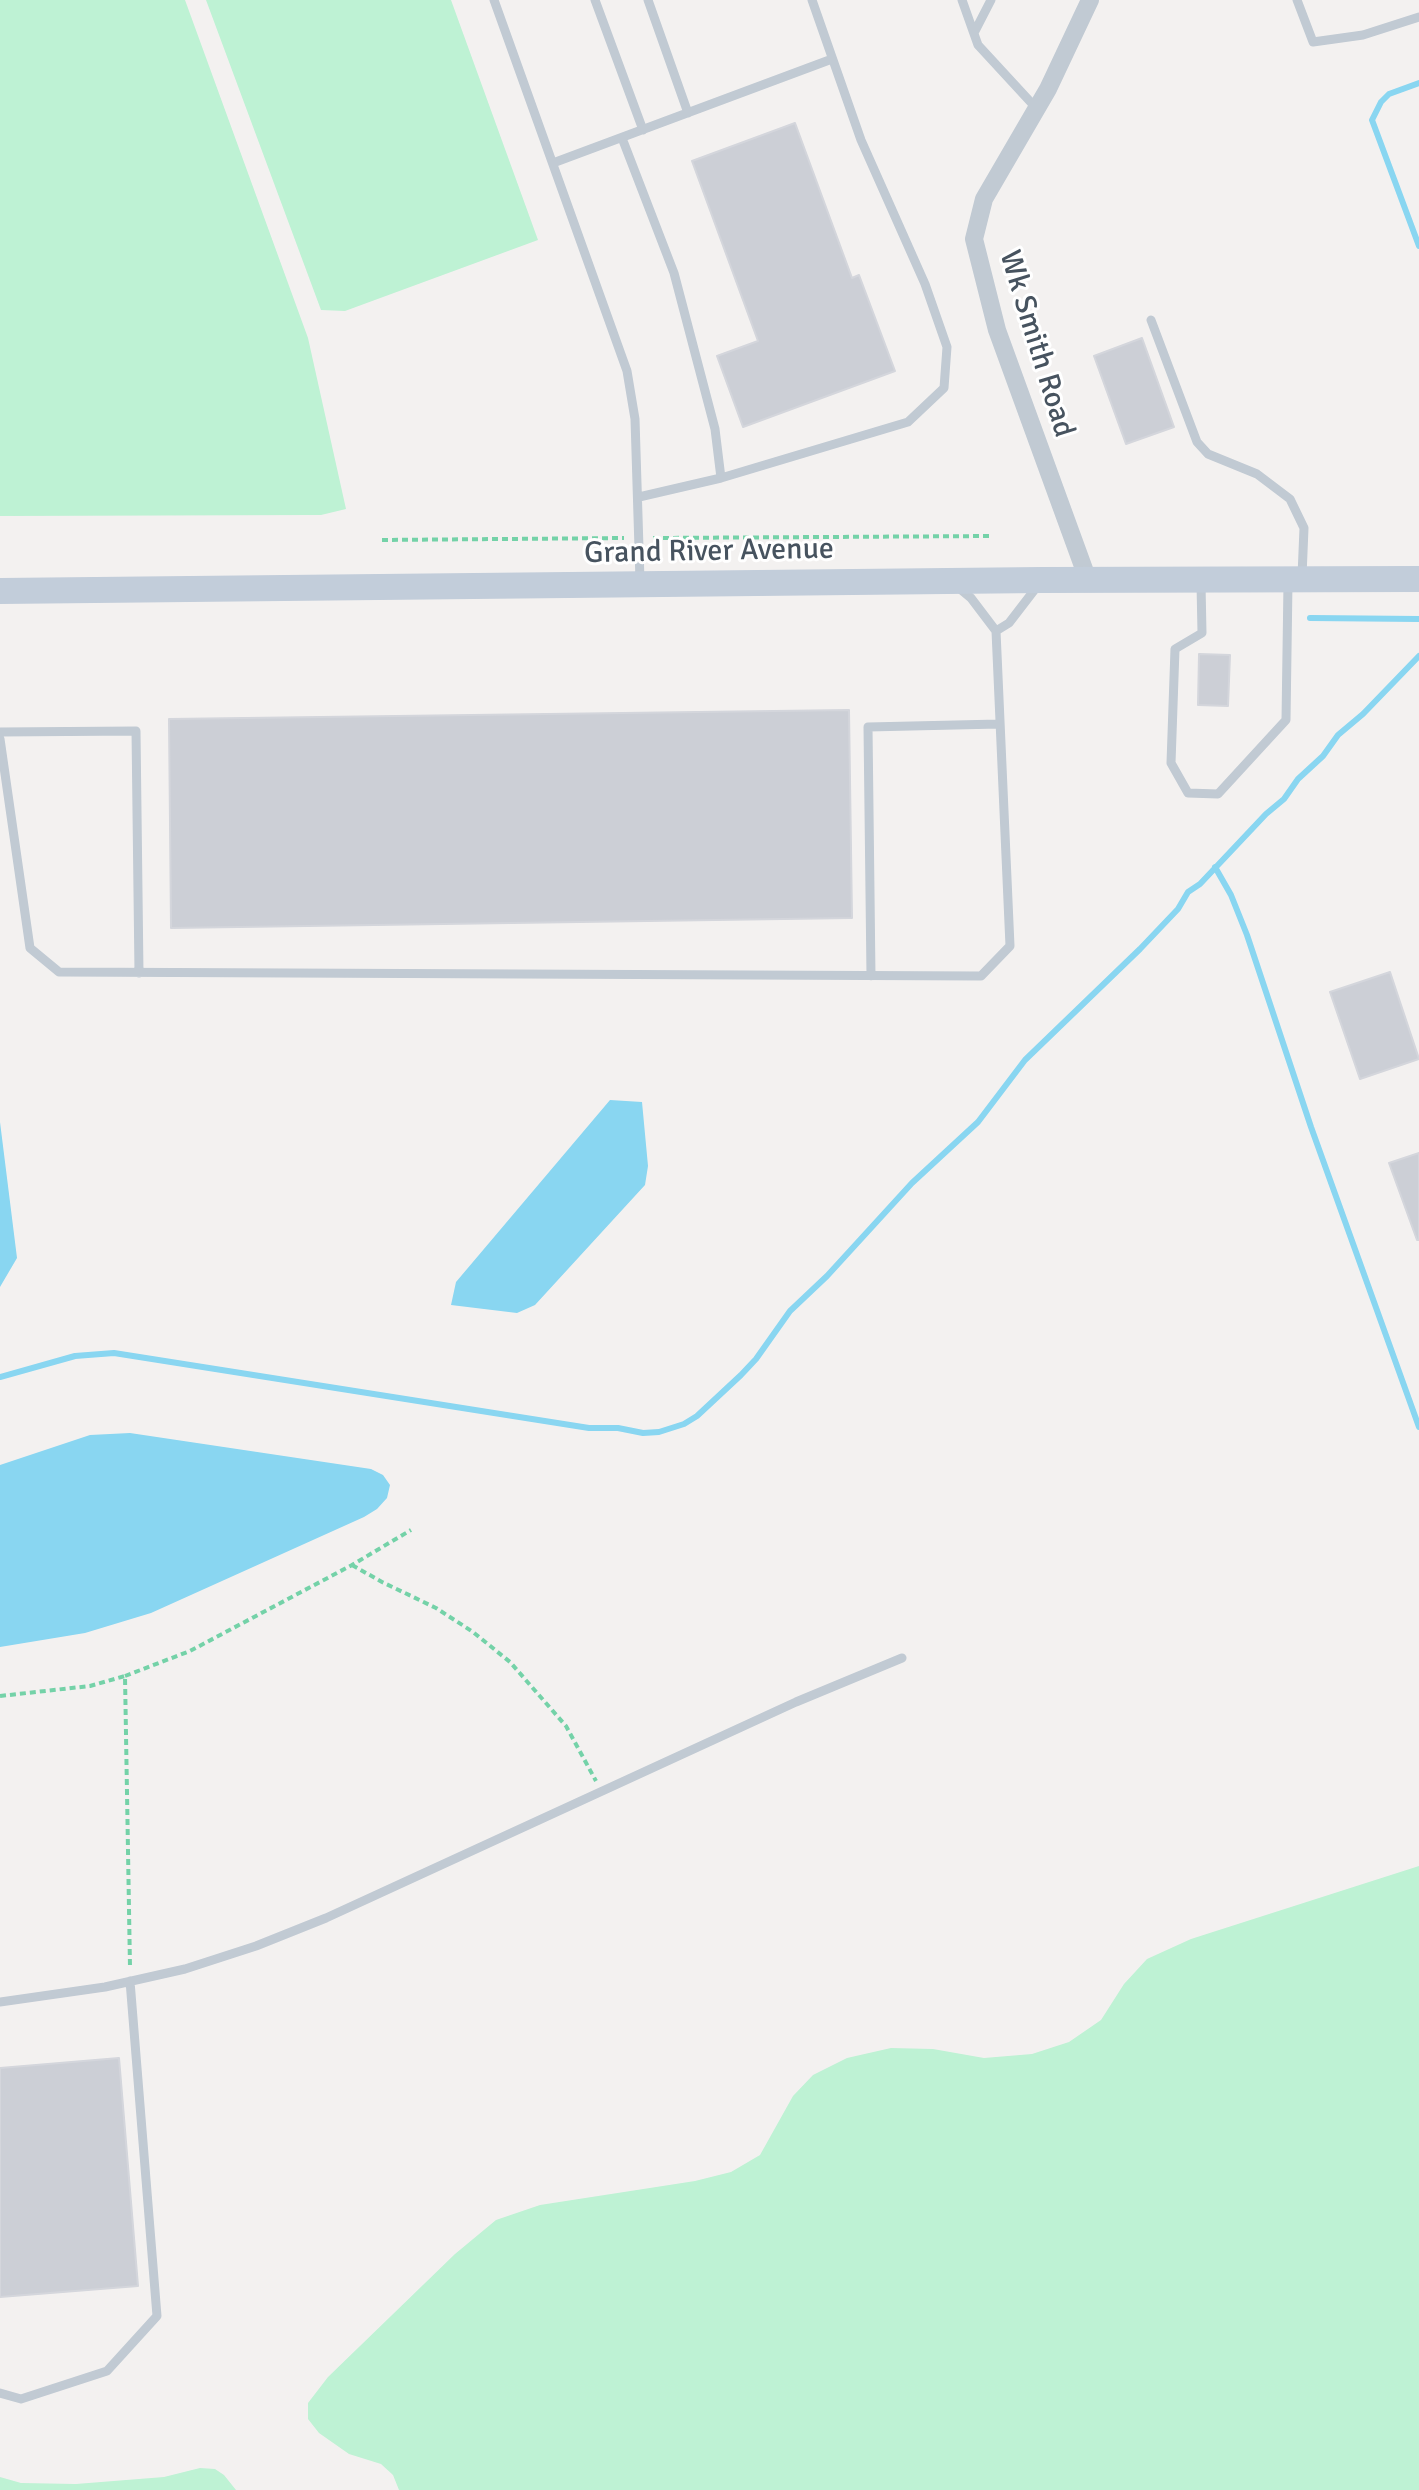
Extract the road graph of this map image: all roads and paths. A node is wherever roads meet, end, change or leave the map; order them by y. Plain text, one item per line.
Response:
1 (494, 0) edge
2 (595, 0) edge
3 (648, 0) edge
4 (812, 0) edge
5 (962, 0) edge
6 (991, 0) edge
7 (1090, 0) edge
8 (1297, 0) edge
9 (1419, 17) edge
10 (974, 33) junction
11 (832, 59) junction
12 (1037, 109) junction
13 (688, 113) junction
14 (643, 130) junction
15 (622, 138) junction
16 (553, 163) junction
17 (1151, 320) dead end
18 (721, 478) junction
19 (639, 497) junction
20 (993, 536) dead end
21 (640, 538) junction
22 (382, 540) dead end
23 (1419, 579) edge
24 (1042, 580) junction
25 (1088, 580) junction
26 (1201, 580) junction
27 (1295, 580) junction
28 (953, 582) junction
29 (641, 585) junction
30 (0, 591) edge
31 (996, 631) junction
32 (999, 724) junction
33 (0, 732) edge
34 (0, 739) edge
35 (139, 973) junction
36 (871, 976) junction
37 (411, 1530) dead end
38 (352, 1565) junction
39 (902, 1658) dead end
40 (125, 1676) junction
41 (0, 1696) edge
42 (601, 1792) junction
43 (130, 1981) junction
44 (0, 2002) edge
45 (0, 2393) edge

1 - 16 lane
2 - 14 lane
3 - 13 lane
4 - 11 lane
5 - 10 lane
6 - 10 lane
7 - 12 street, Wk Smith Road
8 - 9 lane
10 - 12 lane
11 - 13 lane
11 - 18 lane
12 - 25 street, Wk Smith Road
13 - 14 lane
14 - 15 lane
15 - 16 lane
15 - 18 lane
16 - 19 lane
17 - 27 lane
18 - 19 lane
19 - 21 lane
20 - 21 path
21 - 22 path
21 - 29 lane
23 - 27 main road, Grand River Avenue
24 - 25 main road, Grand River Avenue
24 - 28 main road, Grand River Avenue
24 - 31 lane
25 - 26 main road, Grand River Avenue
26 - 27 main road, Grand River Avenue
26 - 27 lane
28 - 29 main road, Grand River Avenue
28 - 31 lane
29 - 30 main road, Grand River Avenue
31 - 32 lane
32 - 36 lane
32 - 36 lane
33 - 35 lane
34 - 35 lane
35 - 36 lane
37 - 38 path
38 - 40 path
38 - 42 path
39 - 42 lane
40 - 41 path
40 - 43 path
42 - 43 lane
43 - 44 lane
43 - 45 lane

